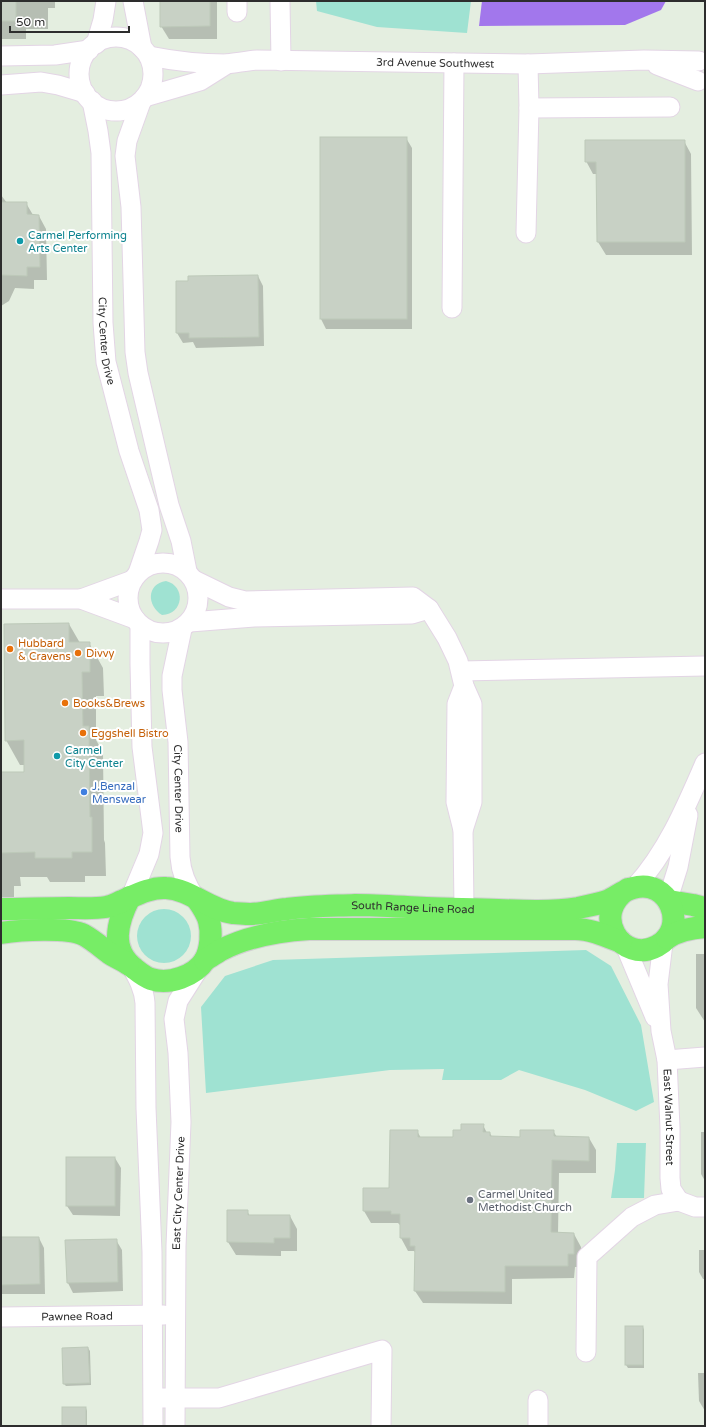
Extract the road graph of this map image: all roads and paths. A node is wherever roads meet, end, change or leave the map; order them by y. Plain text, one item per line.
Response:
1 (106, 1) edge
2 (133, 1) edge
3 (280, 1) edge
4 (93, 47) junction
5 (145, 52) junction
6 (1, 56) edge
7 (702, 58) edge
8 (644, 60) junction
9 (281, 61) junction
10 (454, 63) junction
11 (227, 64) junction
12 (528, 64) junction
13 (1, 85) edge
14 (702, 88) edge
15 (88, 97) junction
16 (143, 99) junction
17 (670, 107) dead end
18 (529, 108) junction
19 (526, 233) dead end
20 (452, 308) dead end
21 (191, 576) junction
22 (135, 577) junction
23 (1, 599) edge
24 (81, 599) junction
25 (429, 609) junction
26 (138, 622) junction
27 (186, 626) junction
28 (705, 666) edge
29 (463, 678) junction
30 (705, 764) edge
31 (693, 792) junction
32 (632, 888) junction
33 (130, 897) junction
34 (196, 899) junction
35 (668, 900) junction
36 (705, 908) edge
37 (1, 909) edge
38 (464, 909) junction
39 (705, 927) edge
40 (1, 933) edge
41 (665, 940) junction
42 (623, 943) junction
43 (202, 964) junction
44 (129, 965) junction
45 (662, 1031) junction
46 (705, 1057) edge
47 (667, 1060) junction
48 (679, 1201) junction
49 (705, 1207) edge
50 (152, 1315) junction
51 (175, 1315) junction
52 (1, 1317) edge
53 (586, 1352) dead end
54 (174, 1398) junction
55 (148, 1399) junction
56 (538, 1400) dead end
57 (153, 1426) edge
58 (174, 1426) edge
59 (381, 1426) edge
60 (538, 1426) edge

1 - 4 street
2 - 5 street
3 - 9 street
4 - 5 street
4 - 6 street
4 - 15 street
5 - 11 street, 3rd Avenue Southwest
5 - 16 street
7 - 8 street, 3rd Avenue Southwest
7 - 14 street
8 - 12 street, 3rd Avenue Southwest
8 - 14 street, 3rd Avenue Southwest
9 - 10 street, 3rd Avenue Southwest
9 - 11 street, 3rd Avenue Southwest
10 - 12 street, 3rd Avenue Southwest
10 - 20 street
11 - 16 street, 3rd Avenue Southwest
12 - 18 street
13 - 15 street
15 - 16 street
15 - 22 street, City Center Drive
16 - 21 street
17 - 18 street
18 - 19 street
21 - 22 street
21 - 25 street
21 - 27 street
22 - 24 street
22 - 26 street
23 - 24 street
24 - 26 street
25 - 27 street
25 - 29 street
26 - 27 street
26 - 33 street
27 - 34 street, City Center Drive
28 - 29 street
29 - 38 street
30 - 31 street
31 - 32 street
31 - 35 street
32 - 35 main road
32 - 38 main road, South Range Line Road
32 - 42 main road
33 - 34 main road
33 - 37 main road
33 - 44 main road
34 - 38 main road, South Range Line Road
34 - 43 main road
35 - 36 main road
35 - 41 main road
39 - 41 main road
40 - 44 main road
41 - 42 main road
41 - 45 street, East Walnut Street
42 - 43 main road, South Range Line Road
42 - 45 street, East Walnut Street
43 - 44 main road
43 - 51 street, East City Center Drive
44 - 50 street
45 - 47 street, East Walnut Street
46 - 47 street
47 - 48 street, East Walnut Street
48 - 49 street
48 - 53 street
50 - 51 street, Pawnee Road
50 - 52 street, Pawnee Road
50 - 55 street
51 - 54 street, East City Center Drive
54 - 55 street
54 - 58 street, East City Center Drive
54 - 59 street
55 - 57 street
56 - 60 street

